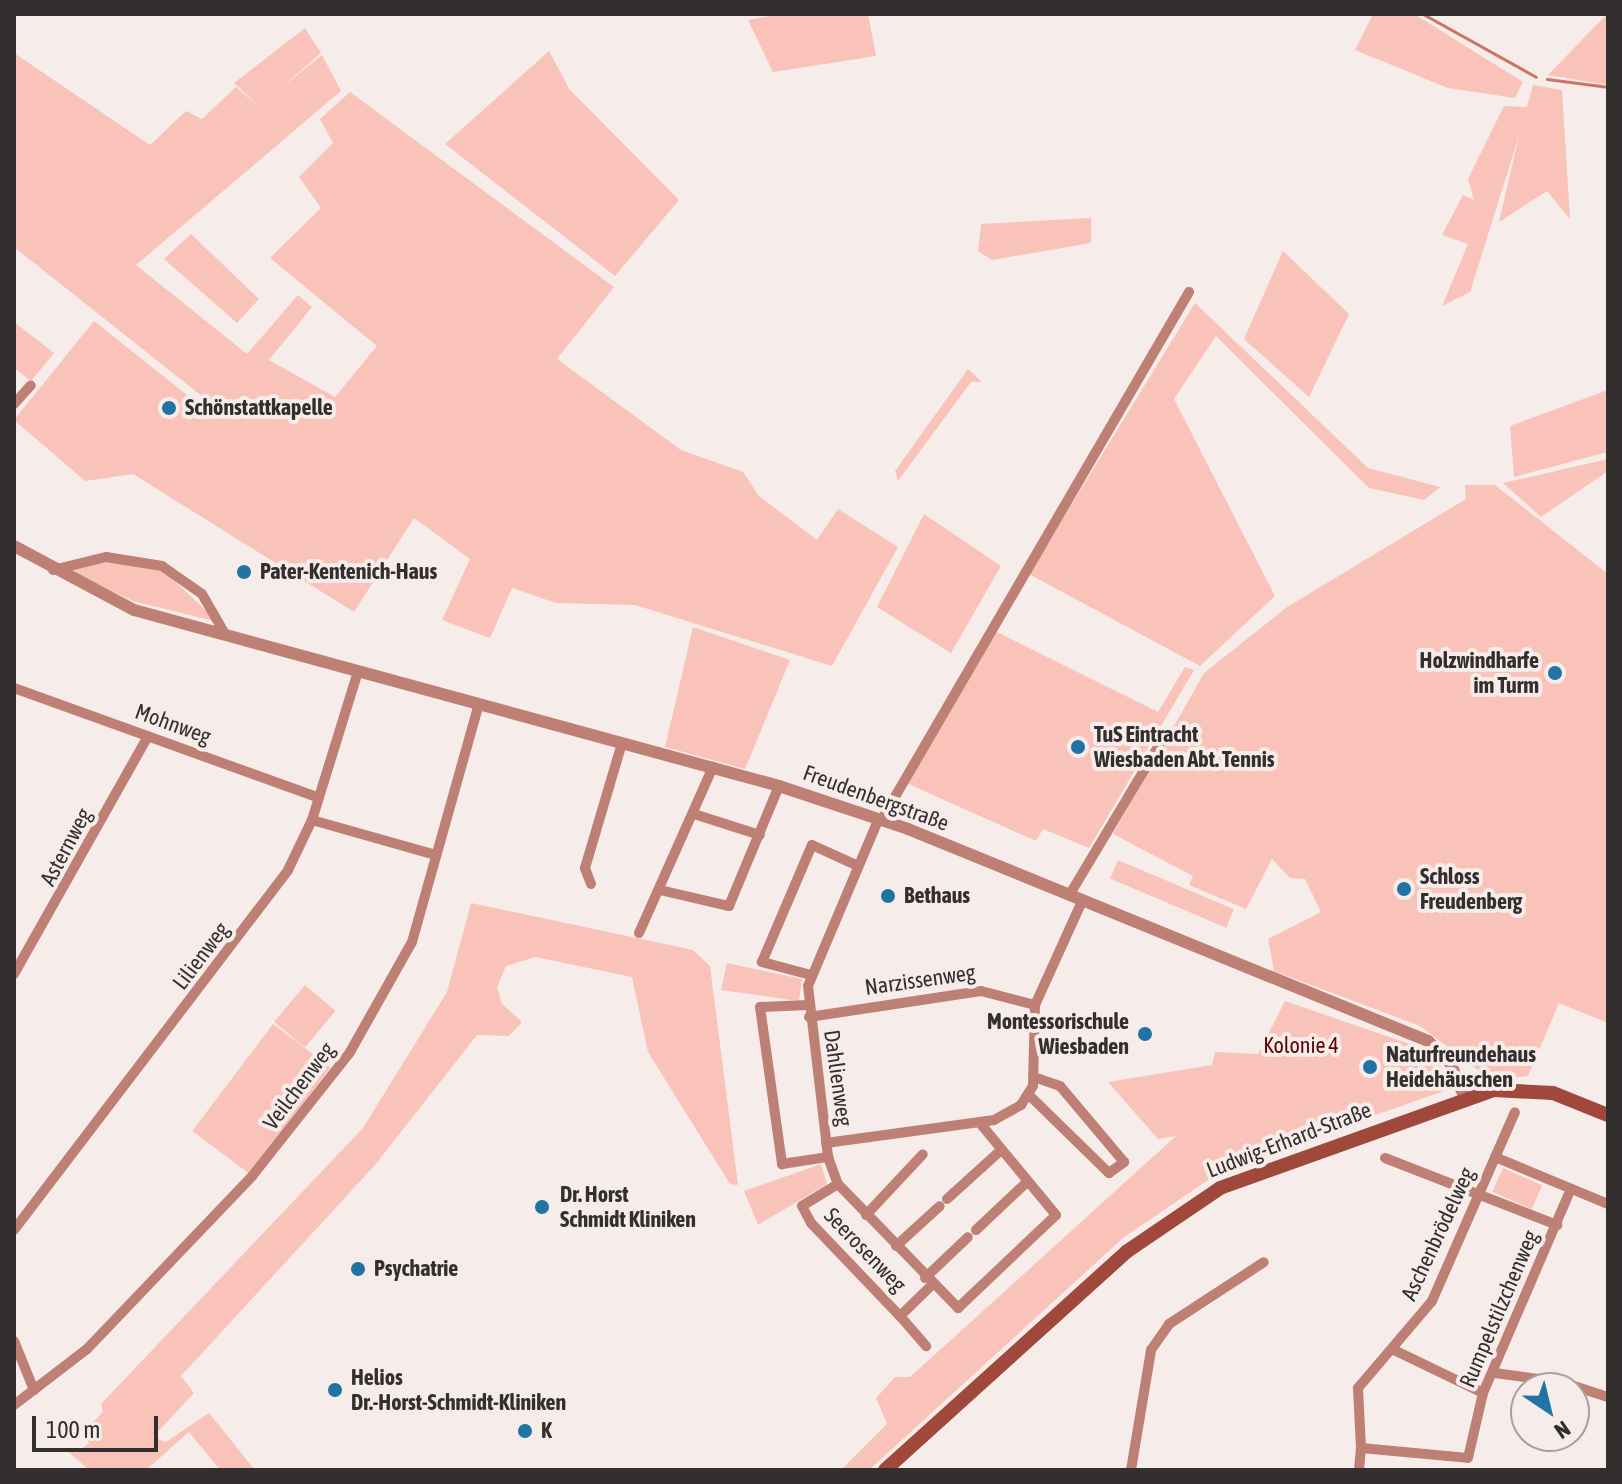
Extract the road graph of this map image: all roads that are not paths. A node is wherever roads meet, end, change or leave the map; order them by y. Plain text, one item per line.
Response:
1 (1189, 292) dead end
2 (31, 385) dead end
3 (14, 404) edge
4 (14, 546) edge
5 (52, 572) junction
6 (225, 634) junction
7 (358, 671) junction
8 (14, 688) edge
9 (479, 704) junction
10 (148, 736) junction
11 (622, 743) junction
12 (1159, 745) dead end
13 (713, 767) junction
14 (779, 786) junction
15 (319, 798) junction
16 (694, 814) junction
17 (880, 819) junction
18 (312, 820) junction
19 (760, 835) junction
20 (436, 855) junction
21 (858, 866) junction
22 (591, 884) dead end
23 (660, 890) junction
24 (1076, 896) junction
25 (639, 933) dead end
26 (14, 974) edge
27 (811, 975) junction
28 (1035, 1005) junction
29 (809, 1011) junction
30 (1034, 1077) junction
31 (1029, 1095) junction
32 (1464, 1097) junction
33 (1515, 1112) dead end
34 (1608, 1115) edge
35 (980, 1123) junction
36 (826, 1143) junction
37 (999, 1152) junction
38 (923, 1154) dead end
39 (828, 1157) junction
40 (1495, 1157) junction
41 (1385, 1158) dead end
42 (1027, 1182) junction
43 (838, 1184) junction
44 (1571, 1189) junction
45 (1479, 1195) junction
46 (1608, 1204) edge
47 (866, 1215) junction
48 (1557, 1225) junction
49 (14, 1230) edge
50 (896, 1246) junction
51 (1264, 1262) dead end
52 (929, 1282) junction
53 (900, 1316) junction
54 (14, 1341) edge
55 (926, 1346) dead end
56 (1394, 1350) junction
57 (1495, 1373) junction
58 (34, 1390) junction
59 (1483, 1393) junction
60 (1608, 1397) edge
61 (14, 1405) edge
62 (1361, 1448) junction
63 (885, 1470) edge
64 (1131, 1470) edge
65 (1359, 1470) edge

1 - 17 street, Dahlienweg
2 - 3 street
4 - 5 street, Freudenbergstraße
5 - 6 street, Freudenbergstraße
5 - 6 street
6 - 7 street, Freudenbergstraße
7 - 9 street, Freudenbergstraße
7 - 15 street, Lilienweg
8 - 10 street, Mohnweg
9 - 11 street, Freudenbergstraße
9 - 20 street, Veilchenweg
10 - 15 street, Mohnweg
10 - 26 street, Asternweg
11 - 13 street, Freudenbergstraße
11 - 22 street
12 - 24 street
13 - 14 street, Freudenbergstraße
13 - 16 street
14 - 17 street, Freudenbergstraße
14 - 19 street
15 - 18 street, Lilienweg
16 - 19 street
16 - 23 street
17 - 21 street, Dahlienweg
17 - 24 street, Freudenbergstraße
18 - 20 street
18 - 49 street, Lilienweg
19 - 23 street
20 - 58 street, Veilchenweg
21 - 27 street, Dahlienweg
21 - 27 street
23 - 25 street
24 - 28 street
24 - 32 street, Freudenbergstraße
27 - 29 street, Dahlienweg
28 - 29 street, Narzissenweg
28 - 30 street
29 - 36 street, Dahlienweg
29 - 39 street, Narzissenweg
30 - 31 street
30 - 31 street
31 - 35 street
32 - 34 main road, Ludwig-Erhard-Straße
32 - 63 main road, Ludwig-Erhard-Straße
33 - 40 street, Aschenbrödelweg
35 - 36 street
35 - 37 street
36 - 39 street, Dahlienweg
37 - 42 street
37 - 50 street
38 - 47 street
39 - 43 street, Dahlienweg
40 - 44 street
40 - 45 street, Aschenbrödelweg
41 - 45 street
42 - 52 street, Seerosenweg
42 - 52 street, Dahlienweg
43 - 47 street, Dahlienweg
43 - 53 street, Seerosenweg
44 - 46 street
44 - 48 street, Rumpelstilzchenweg
45 - 48 street
45 - 56 street, Aschenbrödelweg
47 - 50 street, Dahlienweg
48 - 57 street, Rumpelstilzchenweg
50 - 52 street, Dahlienweg
51 - 64 street
52 - 53 street, Seerosenweg
53 - 55 street, Seerosenweg
54 - 58 street
56 - 59 street
56 - 62 street, Aschenbrödelweg
57 - 59 street, Rumpelstilzchenweg
57 - 60 street
58 - 61 street, Veilchenweg
59 - 62 street, Rumpelstilzchenweg
62 - 65 street

